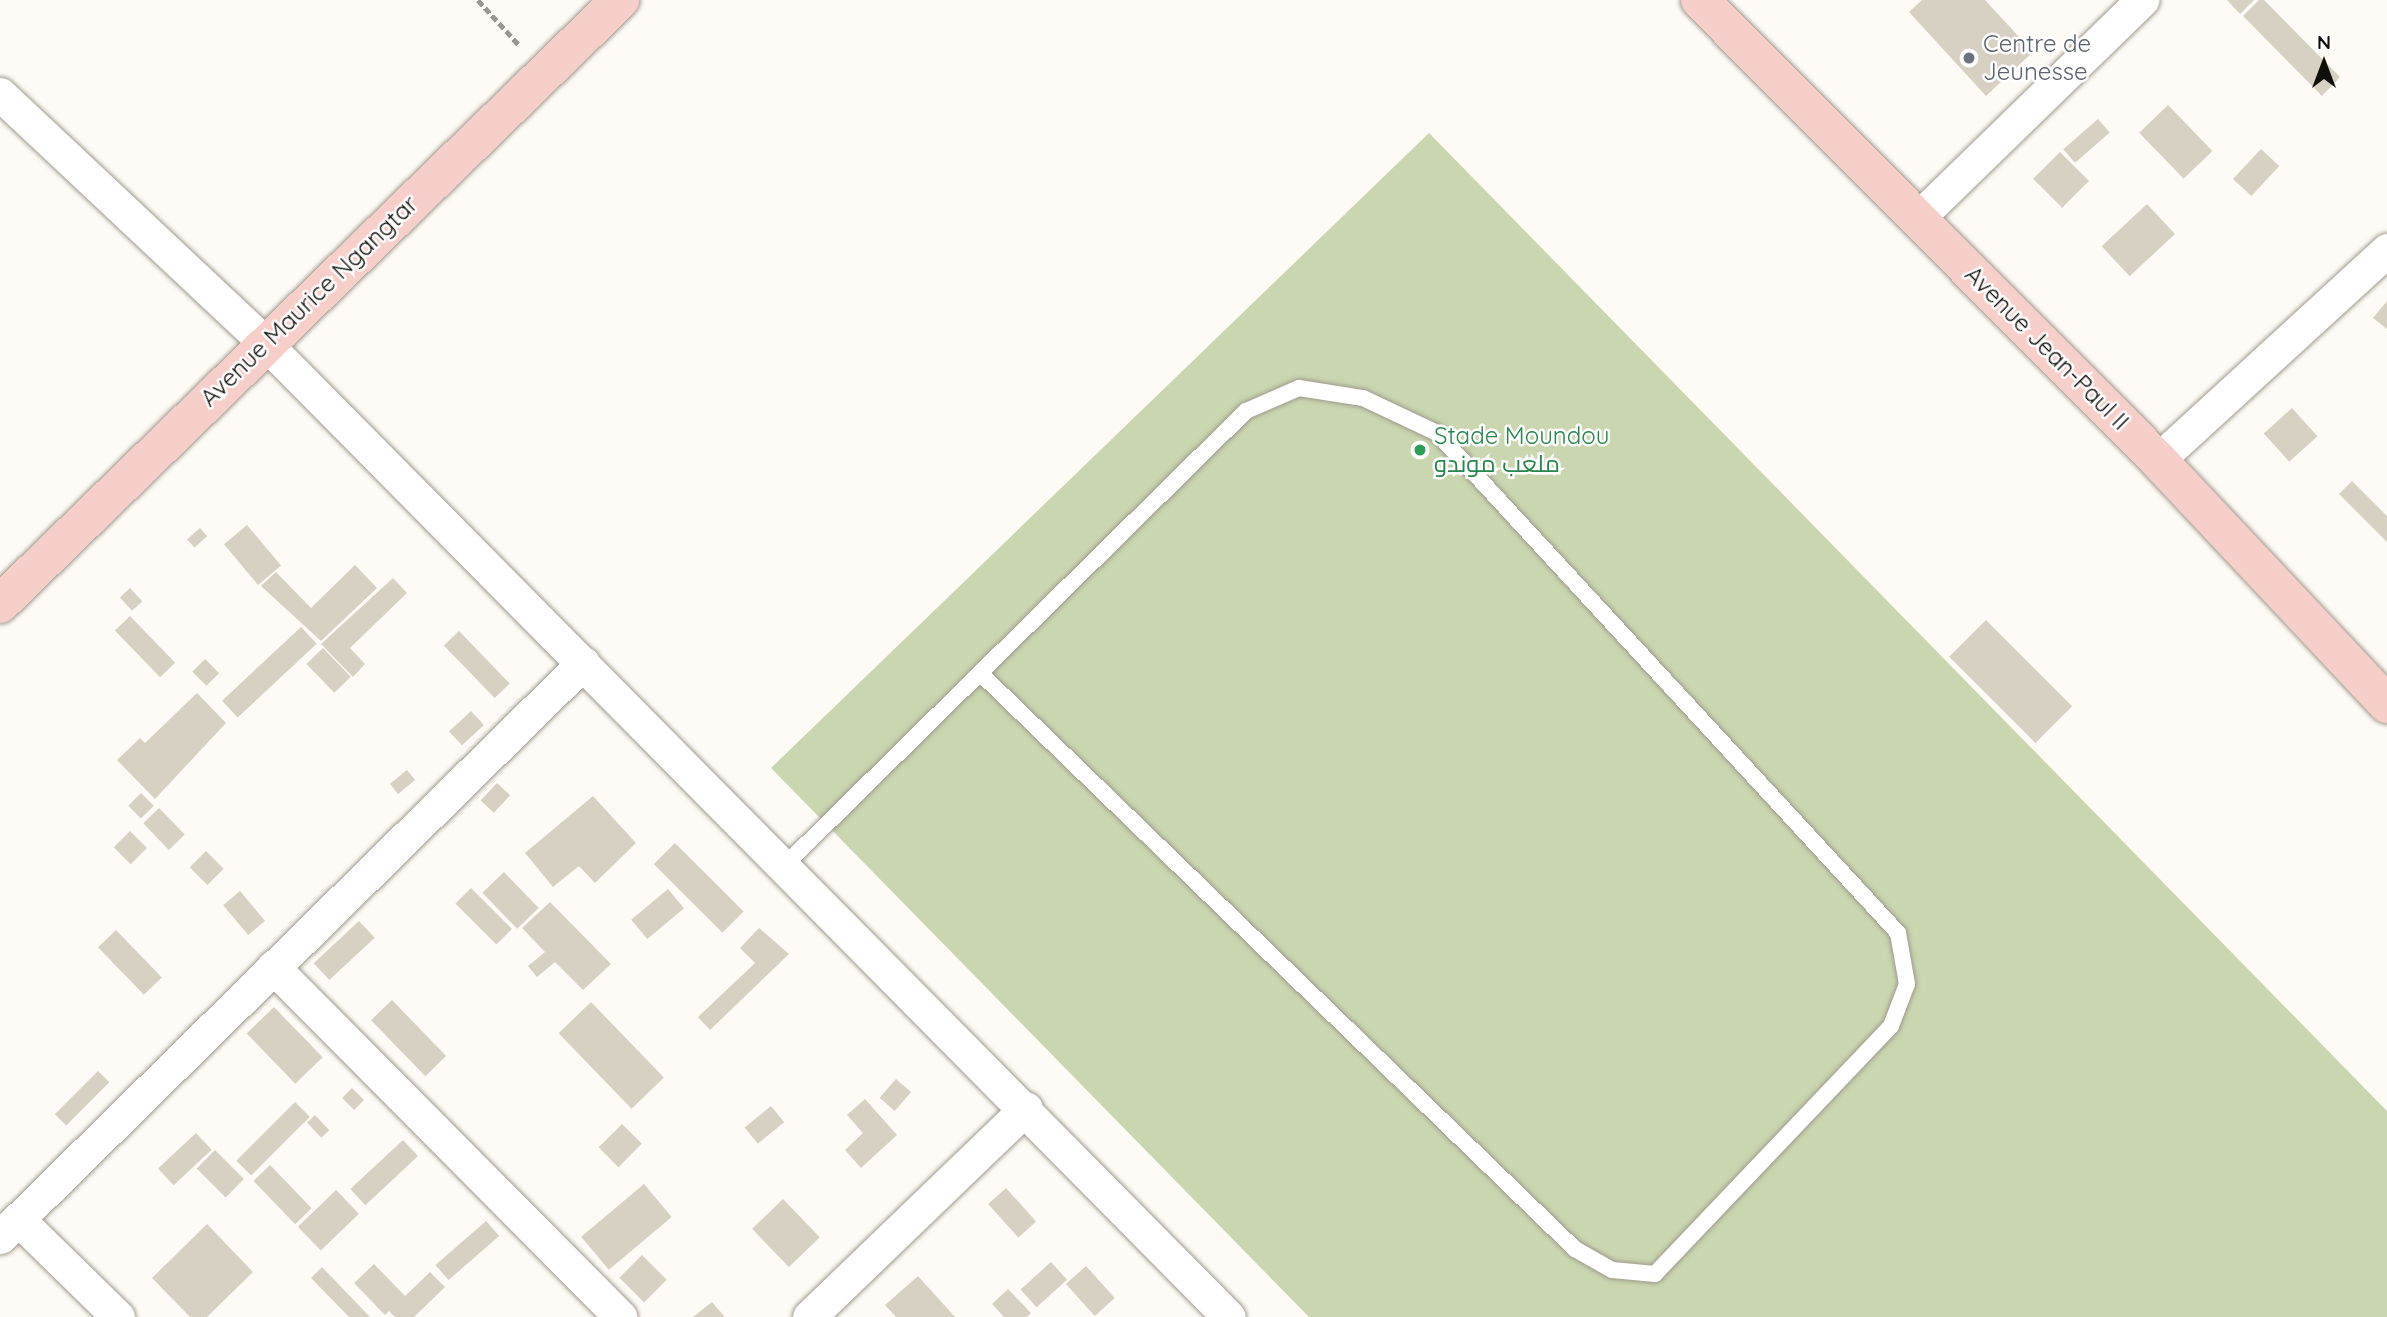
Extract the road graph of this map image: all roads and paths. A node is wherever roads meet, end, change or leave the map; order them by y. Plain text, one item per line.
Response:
1 (478, 0) edge
2 (620, 0) edge
3 (1700, 0) edge
4 (2142, 0) edge
5 (545, 72) junction
6 (0, 94) edge
7 (1918, 218) junction
8 (2387, 250) edge
9 (265, 343) junction
10 (2158, 460) junction
11 (0, 604) edge
12 (583, 663) junction
13 (982, 675) junction
14 (2387, 704) edge
15 (785, 865) junction
16 (273, 967) junction
17 (1026, 1108) junction
18 (9, 1228) edge
19 (118, 1317) edge
20 (620, 1317) edge
21 (809, 1317) edge
22 (1229, 1317) edge

1 - 5 path
2 - 5 street, Avenue Maurice Ngangtar
3 - 7 street, Avenue Jean-Paul II
4 - 7 street
5 - 9 street, Avenue Maurice Ngangtar
6 - 9 street
7 - 10 street, Avenue Jean-Paul II
8 - 10 street
9 - 11 street, Avenue Maurice Ngangtar
9 - 12 street
10 - 14 street, Avenue Jean-Paul II
12 - 15 street
12 - 16 street
13 - 13 lane
13 - 15 lane
15 - 17 street
16 - 18 street
16 - 20 street
17 - 21 street
17 - 22 street
18 - 19 street

